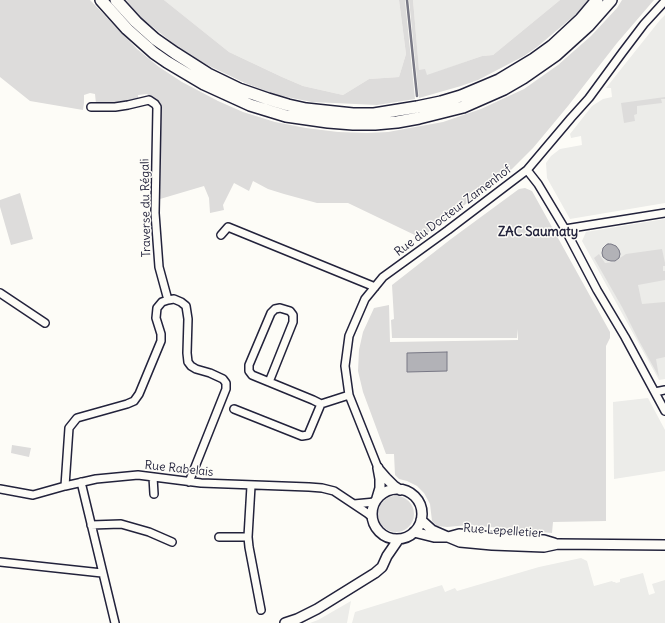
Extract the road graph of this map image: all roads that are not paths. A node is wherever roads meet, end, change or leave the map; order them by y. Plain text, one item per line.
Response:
1 (100, 0) edge
2 (116, 0) edge
3 (597, 0) edge
4 (611, 0) edge
5 (665, 1) edge
6 (91, 107) dead end
7 (527, 170) junction
8 (665, 213) edge
9 (564, 229) junction
10 (221, 235) dead end
11 (375, 287) junction
12 (0, 293) edge
13 (168, 300) junction
14 (45, 322) dead end
15 (270, 382) junction
16 (665, 390) edge
17 (655, 392) junction
18 (349, 395) junction
19 (321, 404) junction
20 (234, 409) dead end
21 (665, 411) edge
22 (378, 468) junction
23 (153, 477) junction
24 (81, 482) junction
25 (189, 482) junction
26 (66, 486) junction
27 (251, 486) junction
28 (0, 490) edge
29 (400, 490) junction
30 (154, 494) dead end
31 (376, 501) junction
32 (353, 504) junction
33 (372, 517) junction
34 (421, 520) junction
35 (92, 525) junction
36 (414, 532) junction
37 (383, 536) junction
38 (219, 537) dead end
39 (248, 537) junction
40 (448, 537) junction
41 (398, 540) junction
42 (172, 542) dead end
43 (665, 545) edge
44 (387, 556) junction
45 (0, 562) edge
46 (102, 573) junction
47 (261, 610) dead end
48 (115, 623) edge
49 (285, 623) edge

1 - 4 main road
2 - 3 main road
5 - 7 street, Rue du Docteur Zamenhof
6 - 13 street, Traverse du Régali
7 - 9 street
7 - 11 street, Rue du Docteur Zamenhof
8 - 9 street
9 - 17 street
10 - 11 street
11 - 18 street, Rue du Docteur Zamenhof
12 - 14 street
13 - 25 street
13 - 26 street
15 - 15 street
15 - 19 street
16 - 17 street
17 - 21 street
18 - 19 street
18 - 22 street, Rue du Docteur Zamenhof
19 - 20 street
22 - 29 street, Rue du Docteur Zamenhof
22 - 31 street, Rue du Docteur Zamenhof
23 - 24 street, Rue Rabelais
23 - 25 street, Rue Rabelais
23 - 30 street
24 - 26 street, Rue Rabelais
24 - 35 street
25 - 27 street, Rue Rabelais
26 - 28 street, Rue Rabelais
27 - 32 street, Rue Rabelais
27 - 39 street
29 - 31 street
29 - 34 street
31 - 32 street
31 - 33 street
32 - 33 street, Rue Rabelais
33 - 37 street
34 - 36 street
34 - 40 street, Rue Lepelletier
35 - 42 street
35 - 46 street
36 - 40 street, Rue Lepelletier
36 - 41 street
37 - 41 street
37 - 44 street
38 - 39 street
39 - 47 street
40 - 43 street, Rue Lepelletier
41 - 44 street
44 - 49 street
45 - 46 street
46 - 48 street

